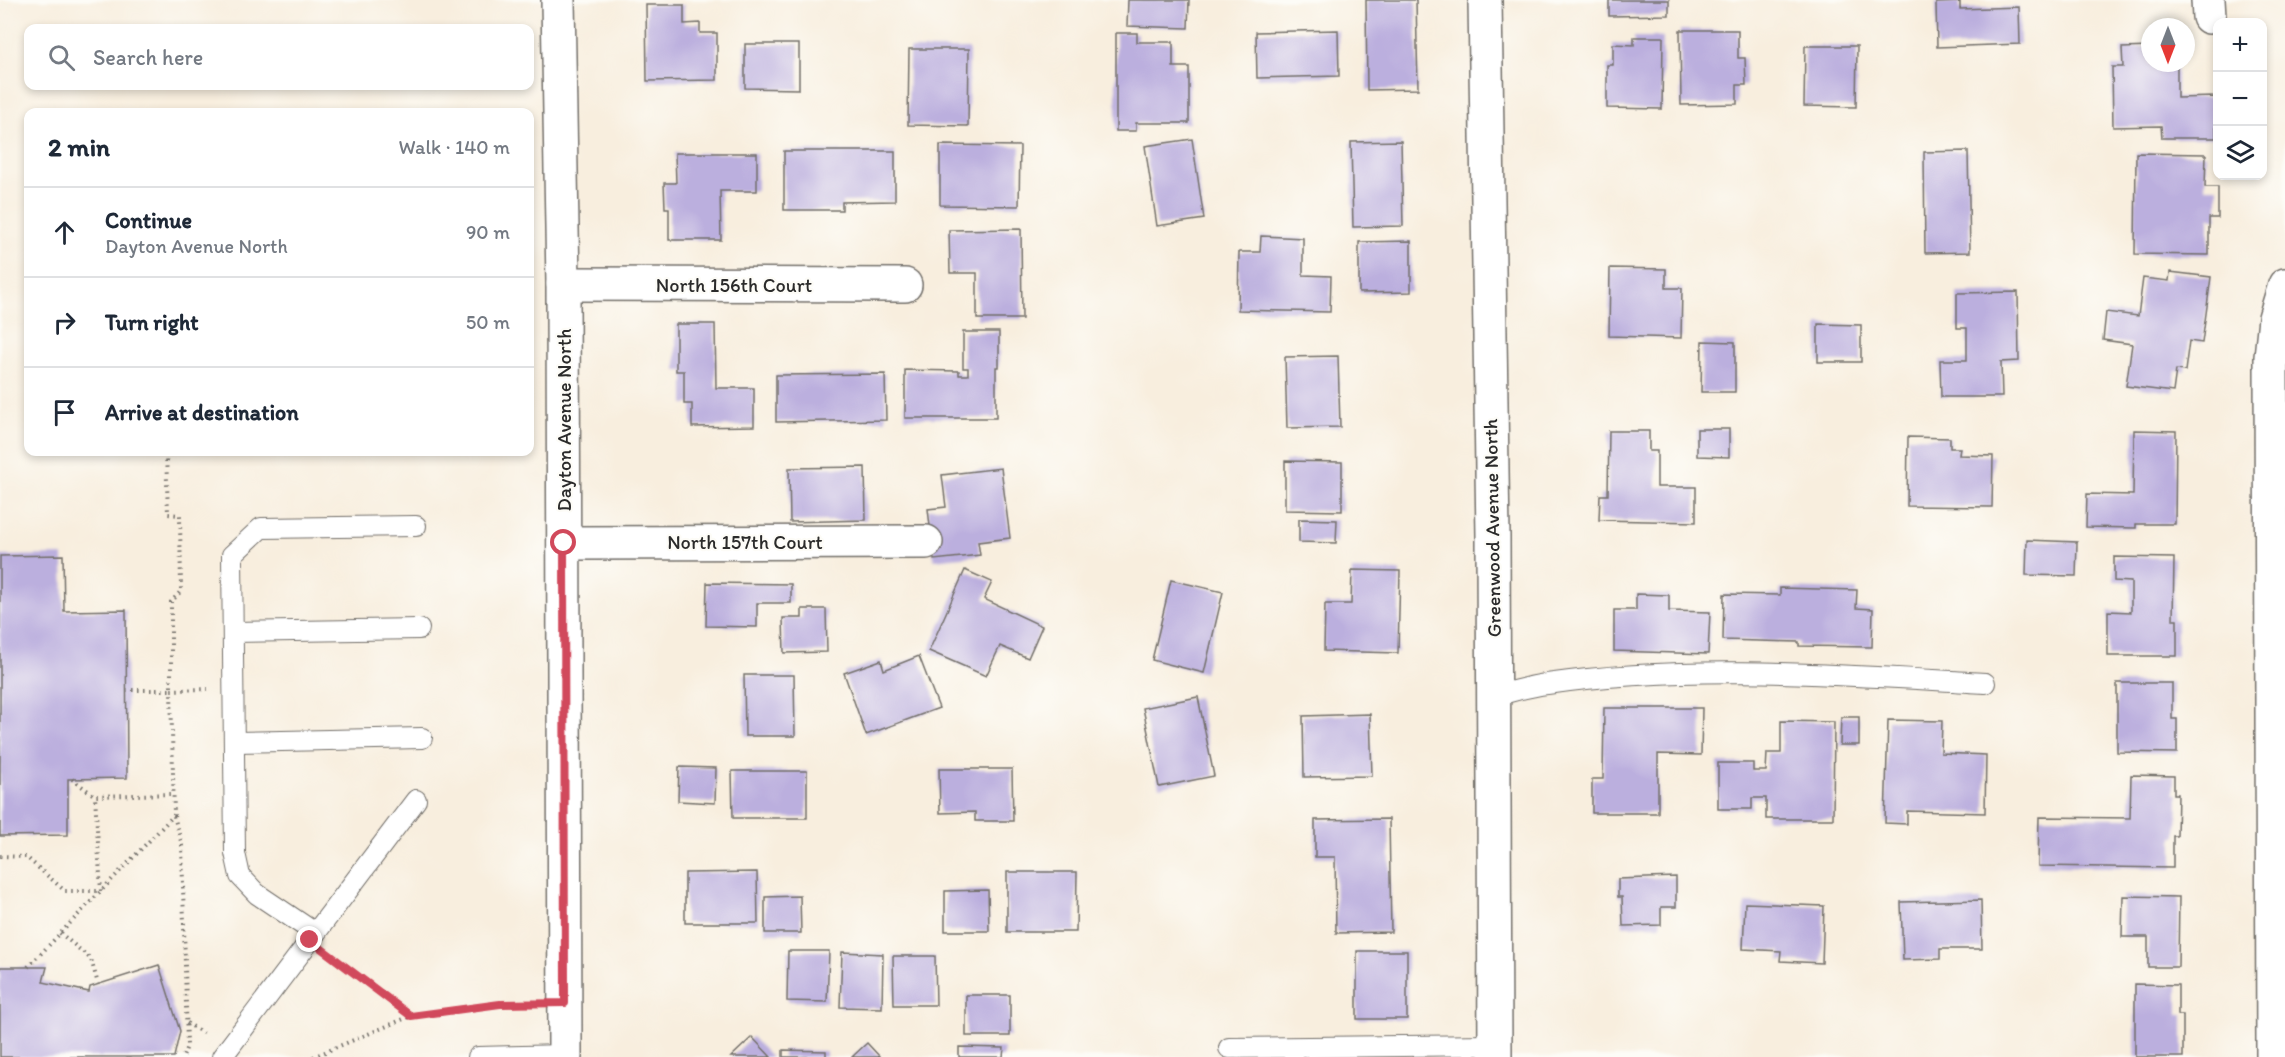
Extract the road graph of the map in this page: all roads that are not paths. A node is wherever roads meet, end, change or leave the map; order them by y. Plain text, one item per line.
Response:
1 (558, 0) edge
2 (1485, 0) edge
3 (563, 284) junction
4 (905, 285) dead end
5 (2285, 285) edge
6 (416, 526) dead end
7 (926, 542) dead end
8 (564, 543) junction
9 (419, 629) dead end
10 (233, 632) junction
11 (1985, 683) dead end
12 (1493, 696) junction
13 (422, 738) dead end
14 (234, 742) junction
15 (416, 800) dead end
16 (313, 937) junction
17 (1229, 1048) dead end
18 (1495, 1051) edge
19 (565, 1056) edge
20 (222, 1057) edge
21 (478, 1057) edge
22 (2273, 1057) edge

1 - 3 street, Dayton Avenue North
2 - 12 street, Greenwood Avenue North
3 - 4 street, North 156th Court
3 - 8 street, Dayton Avenue North
5 - 22 street
6 - 10 lane
7 - 8 street, North 157th Court
8 - 19 street, Dayton Avenue North
9 - 10 lane
10 - 14 lane
11 - 12 lane
12 - 18 street, Greenwood Avenue North
13 - 14 lane
14 - 16 lane
15 - 16 lane
16 - 20 lane
17 - 18 lane
19 - 21 lane

